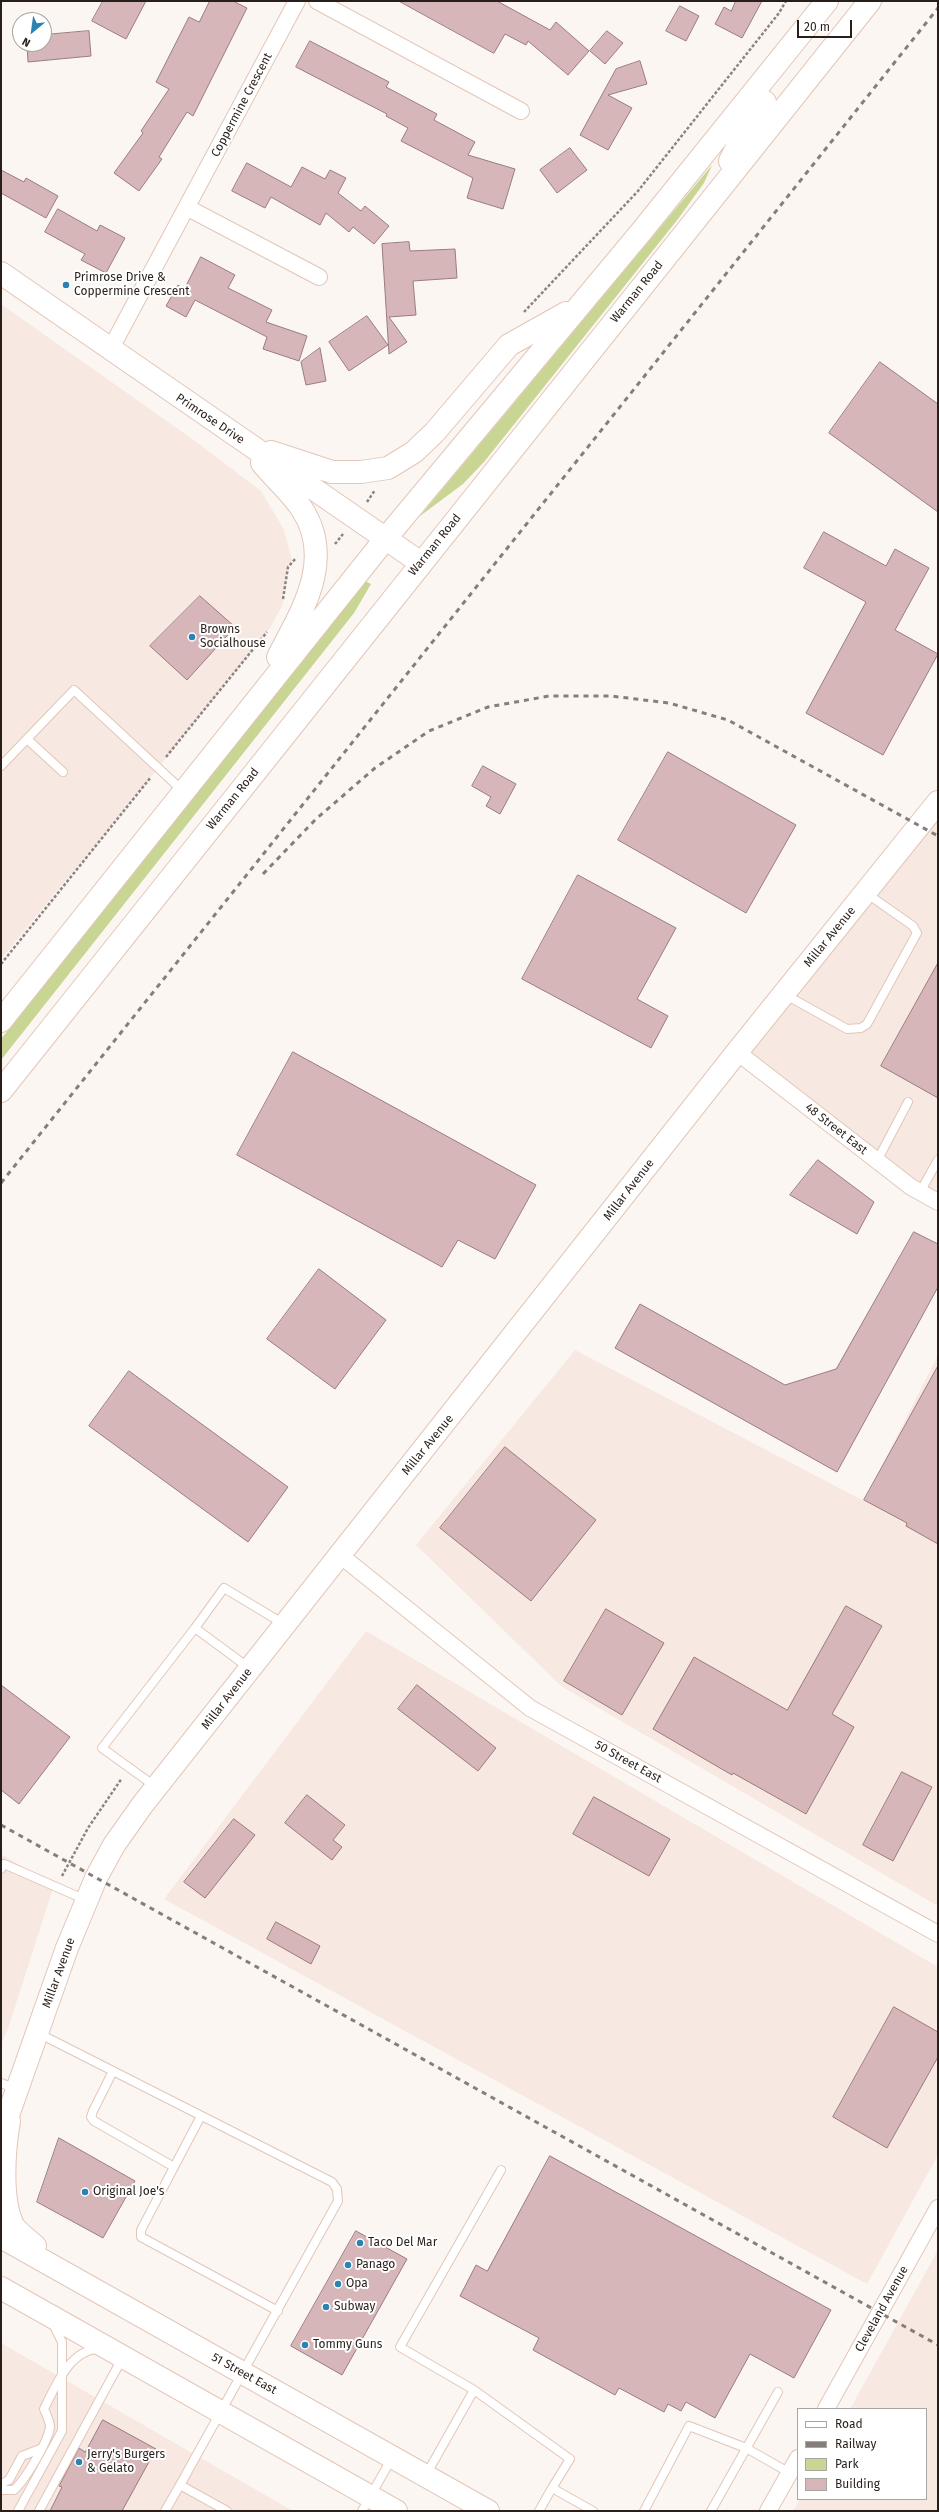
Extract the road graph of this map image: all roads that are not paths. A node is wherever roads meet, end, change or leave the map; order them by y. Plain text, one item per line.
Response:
1 (297, 1) edge
2 (317, 1) edge
3 (827, 1) edge
4 (833, 1) edge
5 (870, 1) edge
6 (521, 111) dead end
7 (708, 204) junction
8 (188, 208) junction
9 (1, 273) edge
10 (319, 277) dead end
11 (578, 307) junction
12 (110, 350) junction
13 (246, 443) junction
14 (386, 538) junction
15 (421, 563) junction
16 (258, 697) junction
17 (27, 739) junction
18 (1, 766) edge
19 (63, 772) dead end
20 (183, 791) junction
21 (938, 802) edge
22 (866, 892) junction
23 (784, 994) junction
24 (1, 1021) edge
25 (737, 1052) junction
26 (1, 1091) edge
27 (908, 1102) dead end
28 (938, 1160) edge
29 (877, 1161) junction
30 (920, 1192) junction
31 (938, 1202) edge
32 (340, 1555) junction
33 (285, 1625) junction
34 (195, 1628) junction
35 (250, 1669) junction
36 (157, 1787) junction
37 (2, 1865) edge
38 (87, 1900) junction
39 (938, 1934) edge
40 (37, 2033) junction
41 (113, 2071) junction
42 (7, 2100) edge
43 (201, 2116) junction
44 (1, 2135) edge
45 (174, 2167) junction
46 (501, 2170) dead end
47 (938, 2208) edge
48 (1, 2237) edge
49 (69, 2275) junction
50 (1, 2288) edge
51 (1, 2305) edge
52 (278, 2311) junction
53 (39, 2314) junction
54 (62, 2322) junction
55 (118, 2354) junction
56 (62, 2373) junction
57 (243, 2373) junction
58 (474, 2390) junction
59 (778, 2392) dead end
60 (827, 2408) edge
61 (222, 2412) junction
62 (40, 2448) junction
63 (746, 2448) junction
64 (392, 2457) junction
65 (797, 2460) edge
66 (790, 2472) junction
67 (426, 2476) junction
68 (1, 2484) edge
69 (180, 2485) junction
70 (552, 2488) junction
71 (1, 2490) edge
72 (366, 2504) edge
73 (18, 2511) edge
74 (39, 2511) edge
75 (165, 2511) edge
76 (227, 2511) edge
77 (396, 2511) edge
78 (488, 2511) edge
79 (539, 2511) edge
80 (593, 2511) edge
81 (644, 2511) edge
82 (711, 2511) edge
83 (768, 2511) edge

1 - 8 street, Coppermine Crescent
2 - 6 street
3 - 11 main road
4 - 7 main road
5 - 7 main road, Warman Road
7 - 15 main road, Warman Road
8 - 10 street
8 - 12 street, Coppermine Crescent
9 - 12 main road, Primrose Drive
11 - 13 main road
11 - 14 main road
12 - 13 main road, Primrose Drive
13 - 14 main road, Primrose Drive
13 - 16 main road
14 - 15 main road, Primrose Drive
14 - 16 main road
15 - 26 main road, Warman Road
16 - 20 main road
17 - 18 lane
17 - 19 lane
17 - 20 lane
20 - 24 main road
21 - 22 main road, Millar Avenue
22 - 23 main road, Millar Avenue
22 - 23 lane
23 - 25 main road, Millar Avenue
25 - 29 street, 48 Street East
25 - 32 main road, Millar Avenue
27 - 29 lane
28 - 30 lane
29 - 30 street, 48 Street East
30 - 31 street, 48 Street East
32 - 33 main road, Millar Avenue
32 - 39 street, 50 Street East
33 - 34 lane
33 - 35 main road, Millar Avenue
34 - 35 lane
34 - 36 lane
35 - 36 main road, Millar Avenue
36 - 38 main road, Millar Avenue
37 - 38 lane
38 - 40 main road, Millar Avenue
40 - 41 lane
40 - 42 main road, Millar Avenue
41 - 43 lane
41 - 45 lane
42 - 44 main road, Millar Avenue
42 - 49 main road
43 - 45 lane
43 - 52 lane
45 - 52 lane
46 - 58 lane
47 - 60 street, Cleveland Avenue
48 - 49 main road, 51 Street East
49 - 57 main road, 51 Street East
50 - 54 main road
51 - 53 main road
52 - 57 lane
53 - 54 main road
53 - 56 lane
54 - 55 main road
55 - 56 lane
55 - 61 main road
55 - 74 lane
56 - 62 lane
56 - 73 lane
57 - 61 lane
57 - 64 main road, 51 Street East
58 - 67 lane
58 - 70 lane
59 - 63 lane
61 - 69 lane
61 - 72 main road
62 - 68 lane
62 - 71 lane
63 - 66 lane
63 - 81 lane
63 - 82 lane
64 - 67 main road, 51 Street East
64 - 72 lane
65 - 66 street
66 - 83 street
67 - 78 main road, 51 Street East
69 - 75 lane
69 - 76 lane
70 - 79 lane
70 - 80 lane
72 - 77 main road

